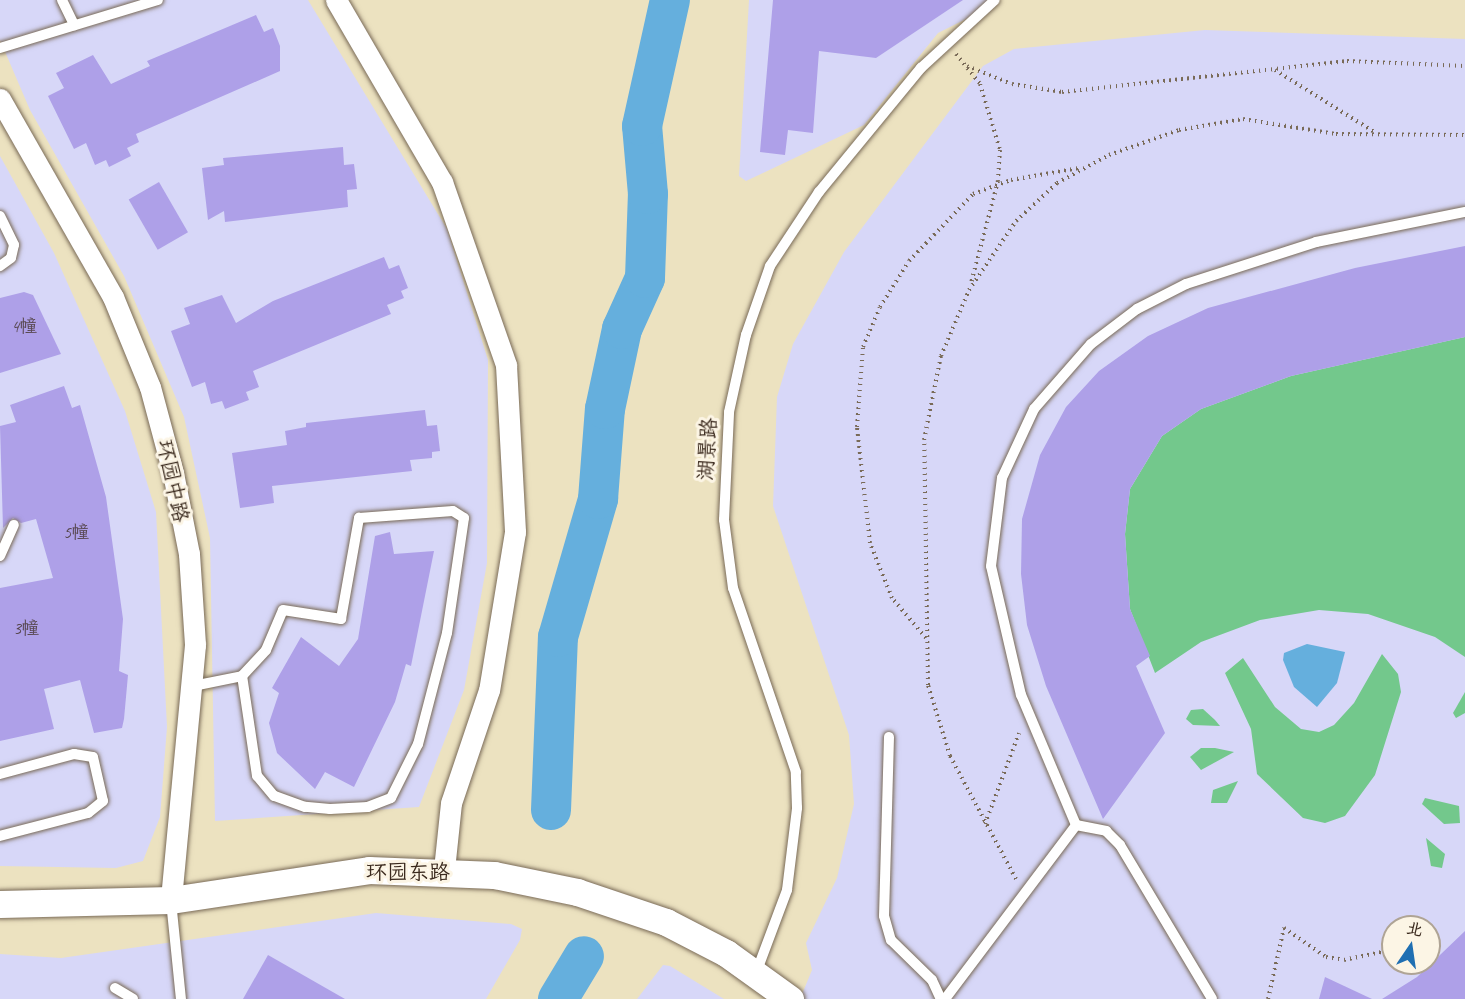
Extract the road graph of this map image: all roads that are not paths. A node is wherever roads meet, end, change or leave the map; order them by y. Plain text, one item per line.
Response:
1 (62, 0) edge
2 (158, 0) edge
3 (336, 0) edge
4 (995, 0) edge
5 (74, 25) junction
6 (0, 48) edge
7 (0, 99) edge
8 (1465, 212) edge
9 (0, 216) edge
10 (0, 266) edge
11 (14, 525) dead end
12 (0, 556) edge
13 (242, 676) junction
14 (193, 686) junction
15 (889, 737) dead end
16 (0, 774) edge
17 (1076, 825) junction
18 (0, 836) edge
19 (444, 870) junction
20 (171, 900) junction
21 (0, 904) edge
22 (756, 973) junction
23 (115, 988) dead end
24 (133, 999) edge
25 (181, 999) edge
26 (790, 999) edge
27 (943, 999) edge
28 (1212, 999) edge

1 - 5 lane
2 - 5 lane
3 - 19 street
4 - 22 lane, 湖景路
5 - 6 lane
7 - 14 street, 环园中路
8 - 17 lane
9 - 10 lane
11 - 12 lane
13 - 13 lane
13 - 14 lane
14 - 20 street, 环园中路
15 - 27 lane
16 - 18 lane
17 - 27 lane
17 - 28 lane
19 - 20 street, 环园东路
19 - 22 street, 环园东路
20 - 21 street, 环园东路
20 - 25 lane
22 - 26 street, 环园东路
23 - 24 lane

